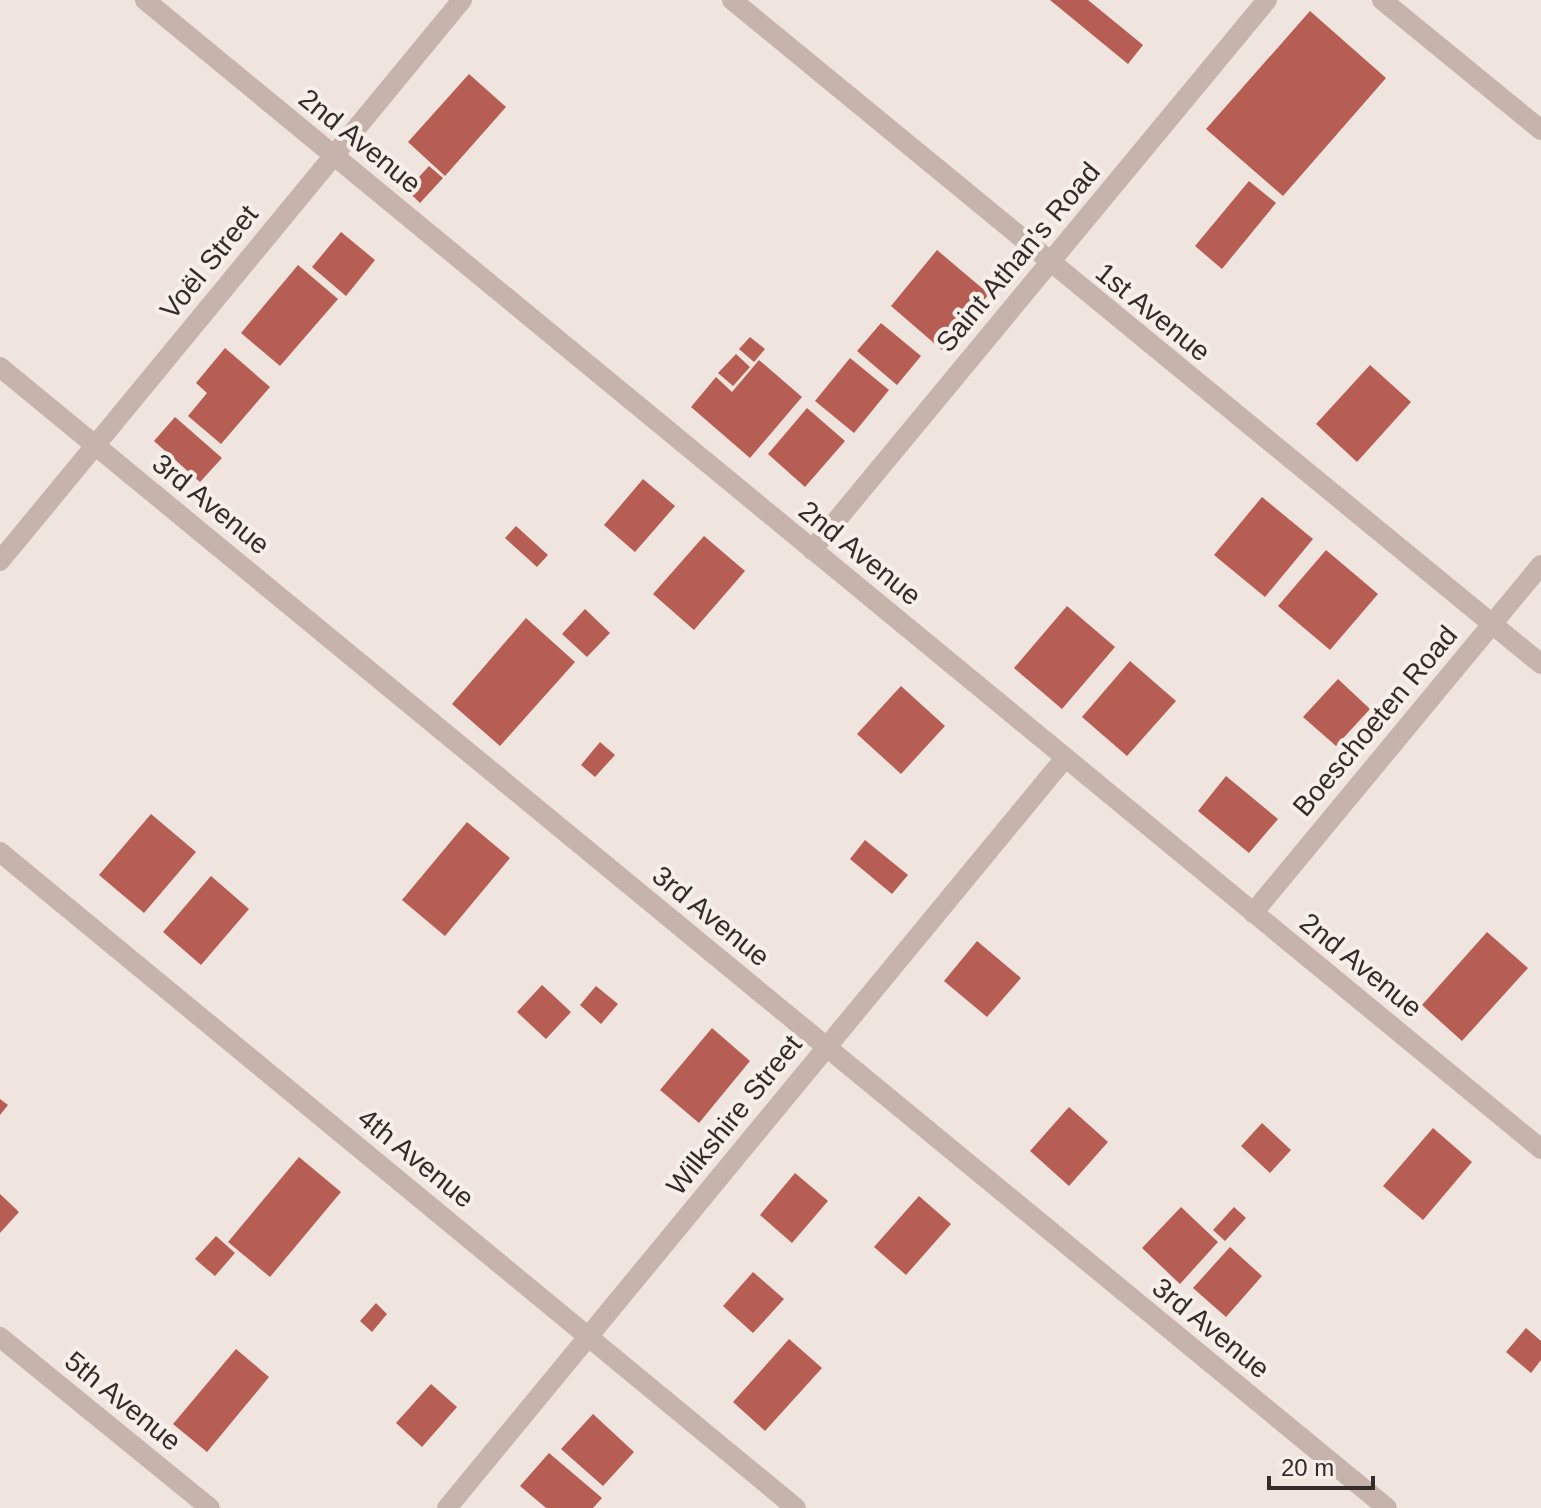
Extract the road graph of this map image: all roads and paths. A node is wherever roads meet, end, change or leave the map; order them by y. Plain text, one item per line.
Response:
1 (145, 0) edge
2 (462, 0) edge
3 (732, 0) edge
4 (1267, 0) edge
5 (1382, 0) edge
6 (1541, 130) edge
7 (334, 156) junction
8 (1048, 263) junction
9 (0, 367) edge
10 (95, 445) junction
11 (812, 550) junction
12 (0, 561) edge
13 (1541, 565) edge
14 (1493, 624) junction
15 (1541, 664) edge
16 (1065, 758) junction
17 (0, 852) edge
18 (1253, 913) junction
19 (827, 1047) junction
20 (1541, 1149) edge
21 (0, 1337) edge
22 (588, 1337) junction
23 (210, 1508) edge
24 (447, 1508) edge
25 (796, 1508) edge
26 (1387, 1508) edge

1 - 7 street, 2nd Avenue
2 - 7 street, Voël Street
3 - 8 street, 1st Avenue
4 - 8 street, Saint Athan's Road
5 - 6 street
7 - 10 street, Voël Street
7 - 11 street, 2nd Avenue
8 - 11 street, Saint Athan's Road
8 - 14 street, 1st Avenue
9 - 10 street, 3rd Avenue
10 - 12 street, Voël Street
10 - 19 street, 3rd Avenue
11 - 16 street, 2nd Avenue
13 - 14 street, Boeschoeten Road
14 - 15 street, 1st Avenue
14 - 18 street, Boeschoeten Road
16 - 18 street, 2nd Avenue
16 - 19 street, Wilkshire Street
17 - 22 street, 4th Avenue
18 - 20 street, 2nd Avenue
19 - 22 street, Wilkshire Street
19 - 26 street, 3rd Avenue
21 - 23 street, 5th Avenue
22 - 24 street, Wilkshire Street
22 - 25 street, 4th Avenue

